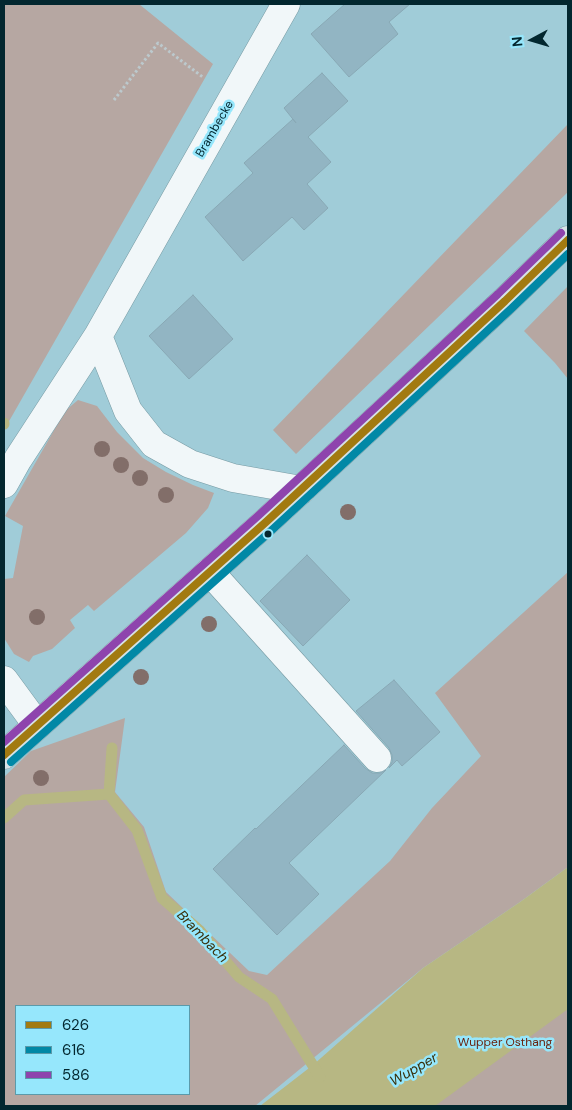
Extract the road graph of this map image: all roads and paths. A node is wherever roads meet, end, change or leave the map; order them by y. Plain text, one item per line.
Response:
1 (286, 4) edge
2 (114, 100) dead end
3 (232, 100) junction
4 (568, 240) edge
5 (98, 336) junction
6 (4, 484) edge
7 (301, 490) junction
8 (210, 572) junction
9 (4, 680) edge
10 (37, 725) junction
11 (4, 755) edge
12 (377, 758) dead end

1 - 3 street, Brambecke
2 - 3 path
3 - 5 street, Brambecke
4 - 7 main road
5 - 6 street, Brambecke
5 - 7 street
7 - 8 main road
8 - 10 main road
8 - 12 street
9 - 10 street
10 - 11 main road

